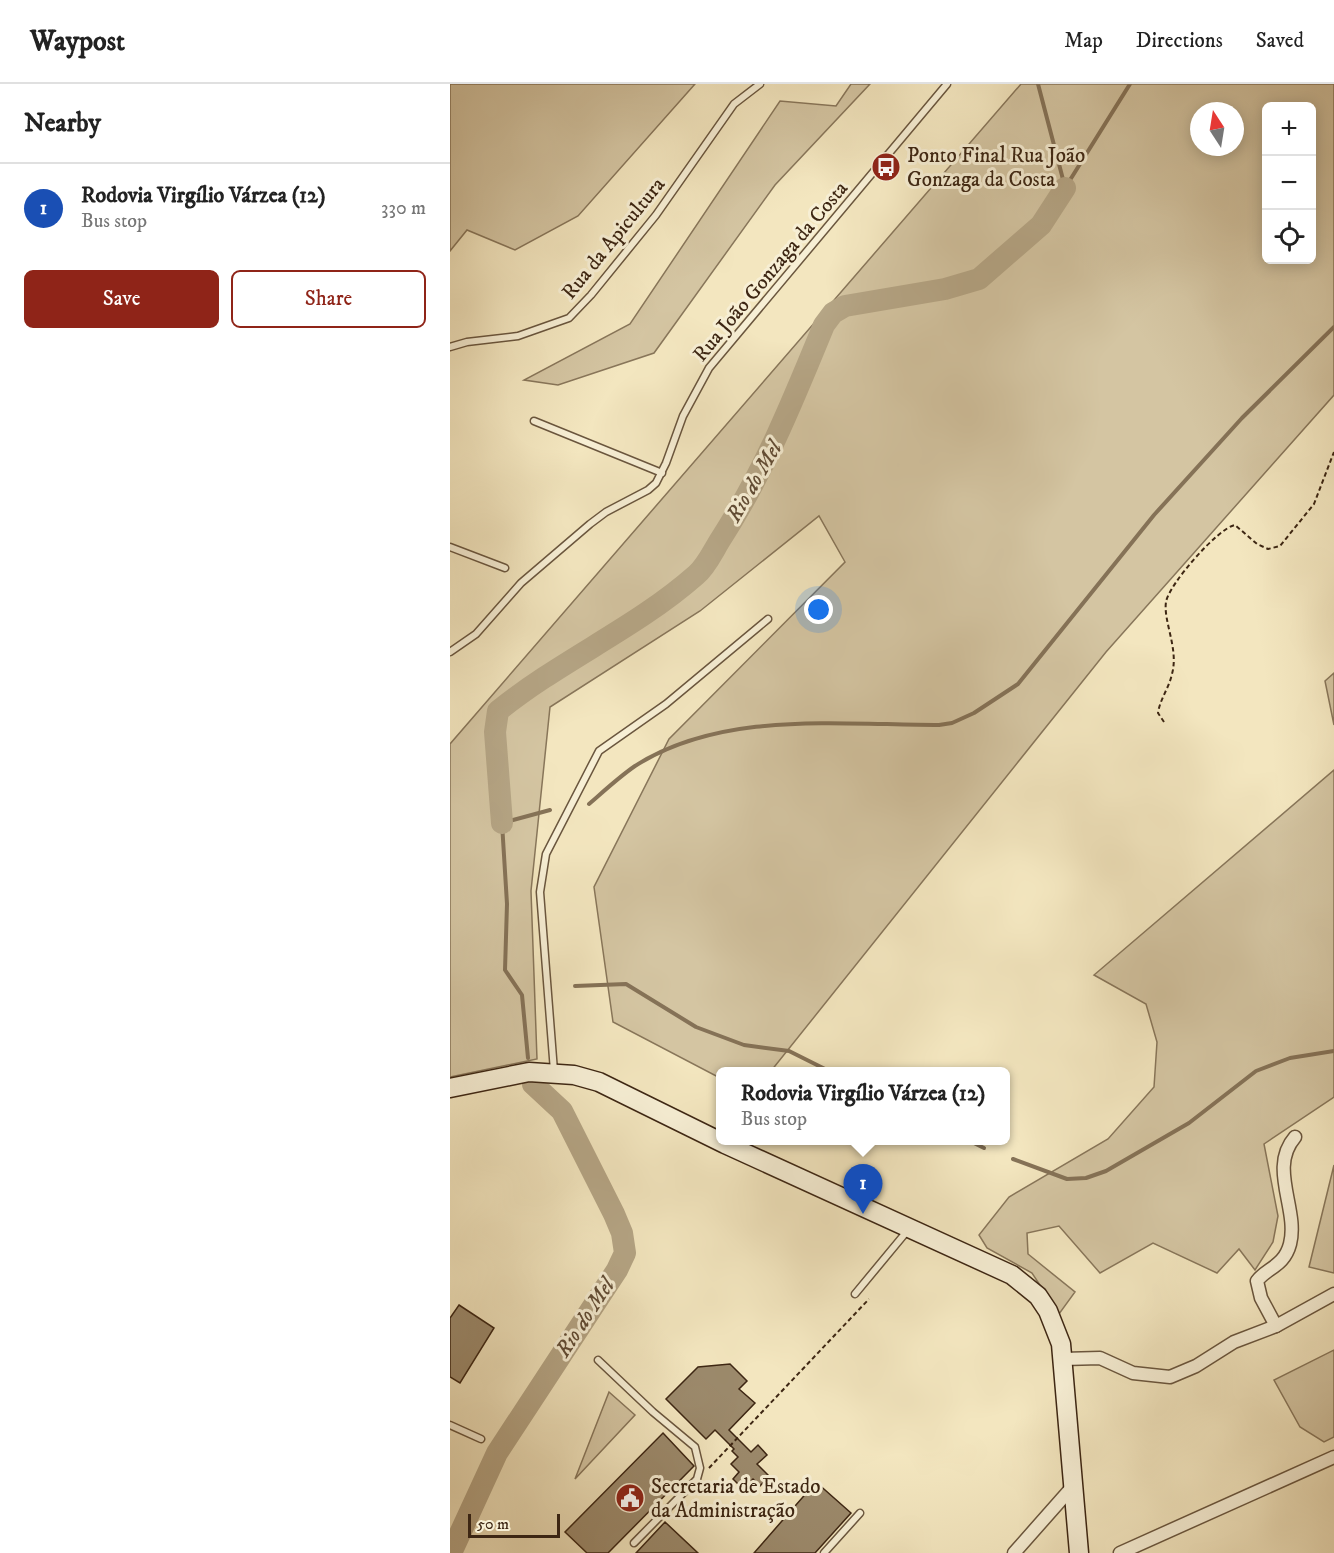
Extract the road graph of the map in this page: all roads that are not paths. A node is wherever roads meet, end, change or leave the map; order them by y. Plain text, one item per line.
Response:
1 (760, 84) edge
2 (946, 84) edge
3 (450, 347) edge
4 (534, 421) dead end
5 (662, 473) junction
6 (450, 547) edge
7 (505, 568) dead end
8 (768, 619) dead end
9 (450, 652) edge
10 (554, 1072) junction
11 (450, 1088) edge
12 (1295, 1137) dead end
13 (716, 1139) edge
14 (729, 1145) edge
15 (910, 1228) junction
16 (855, 1294) dead end
17 (1334, 1294) edge
18 (1276, 1326) junction
19 (1063, 1359) junction
20 (598, 1360) dead end
21 (450, 1425) edge
22 (481, 1439) dead end
23 (1334, 1457) edge
24 (1075, 1484) junction
25 (860, 1513) dead end
26 (634, 1543) dead end
27 (824, 1553) edge
28 (1014, 1553) edge
29 (1079, 1553) edge
30 (1120, 1553) edge

1 - 3 lane, Rua da Apicultura
2 - 5 lane, Rua João Gonzaga da Costa
4 - 5 lane
5 - 9 lane, Rua João Gonzaga da Costa
6 - 7 lane
8 - 10 lane
10 - 11 main road
10 - 13 main road
12 - 18 street
14 - 15 main road
15 - 16 lane
15 - 19 main road
17 - 18 street
18 - 19 street
19 - 24 main road
20 - 26 lane
21 - 22 lane
23 - 30 street
24 - 28 street
24 - 29 main road
25 - 27 lane

